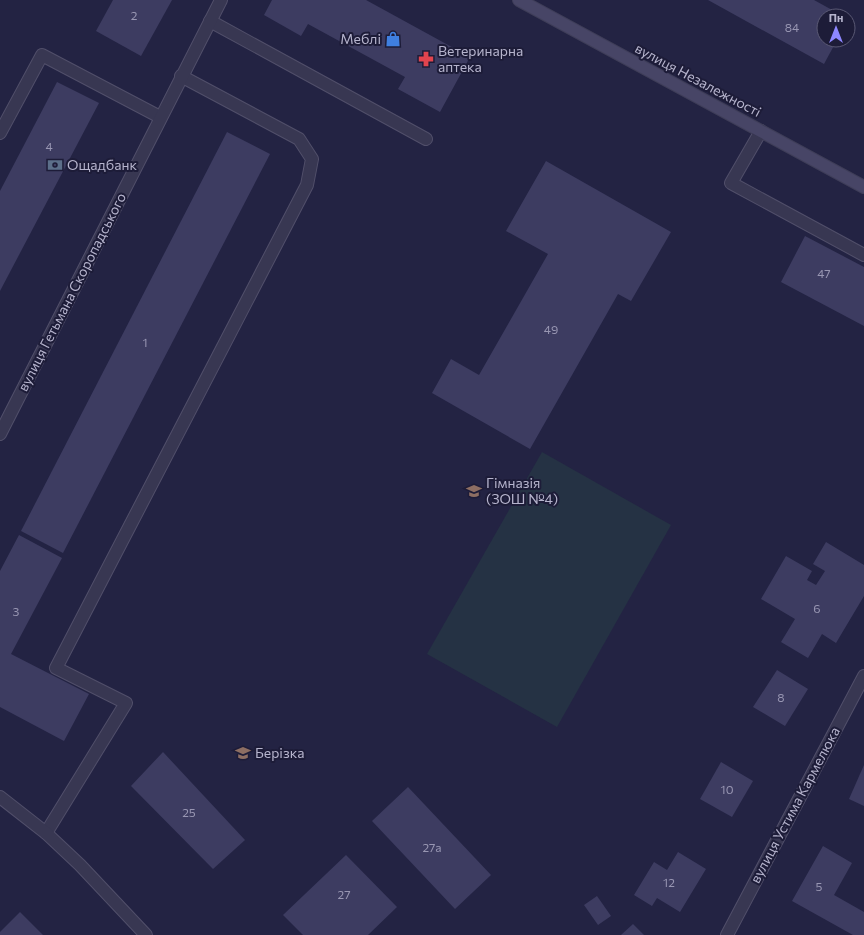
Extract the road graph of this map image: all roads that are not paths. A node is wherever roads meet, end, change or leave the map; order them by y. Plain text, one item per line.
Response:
1 (221, 0) edge
2 (519, 0) edge
3 (210, 21) junction
4 (181, 76) junction
5 (160, 117) junction
6 (761, 131) junction
7 (0, 132) edge
8 (426, 139) dead end
9 (864, 187) edge
10 (864, 255) edge
11 (0, 434) edge
12 (864, 676) edge
13 (0, 797) edge
14 (46, 833) junction
15 (146, 935) edge
16 (726, 935) edge

1 - 3 street, вулиця Гетьмана Скоропадського
2 - 6 main road, вулиця Незалежності
3 - 4 street, вулиця Гетьмана Скоропадського
3 - 8 street
4 - 5 street, вулиця Гетьмана Скоропадського
4 - 14 street
5 - 7 street
5 - 11 street, вулиця Гетьмана Скоропадського
6 - 9 main road, вулиця Незалежності
6 - 10 street
12 - 16 street, вулиця Устима Кармелюка
13 - 14 street
14 - 15 street

